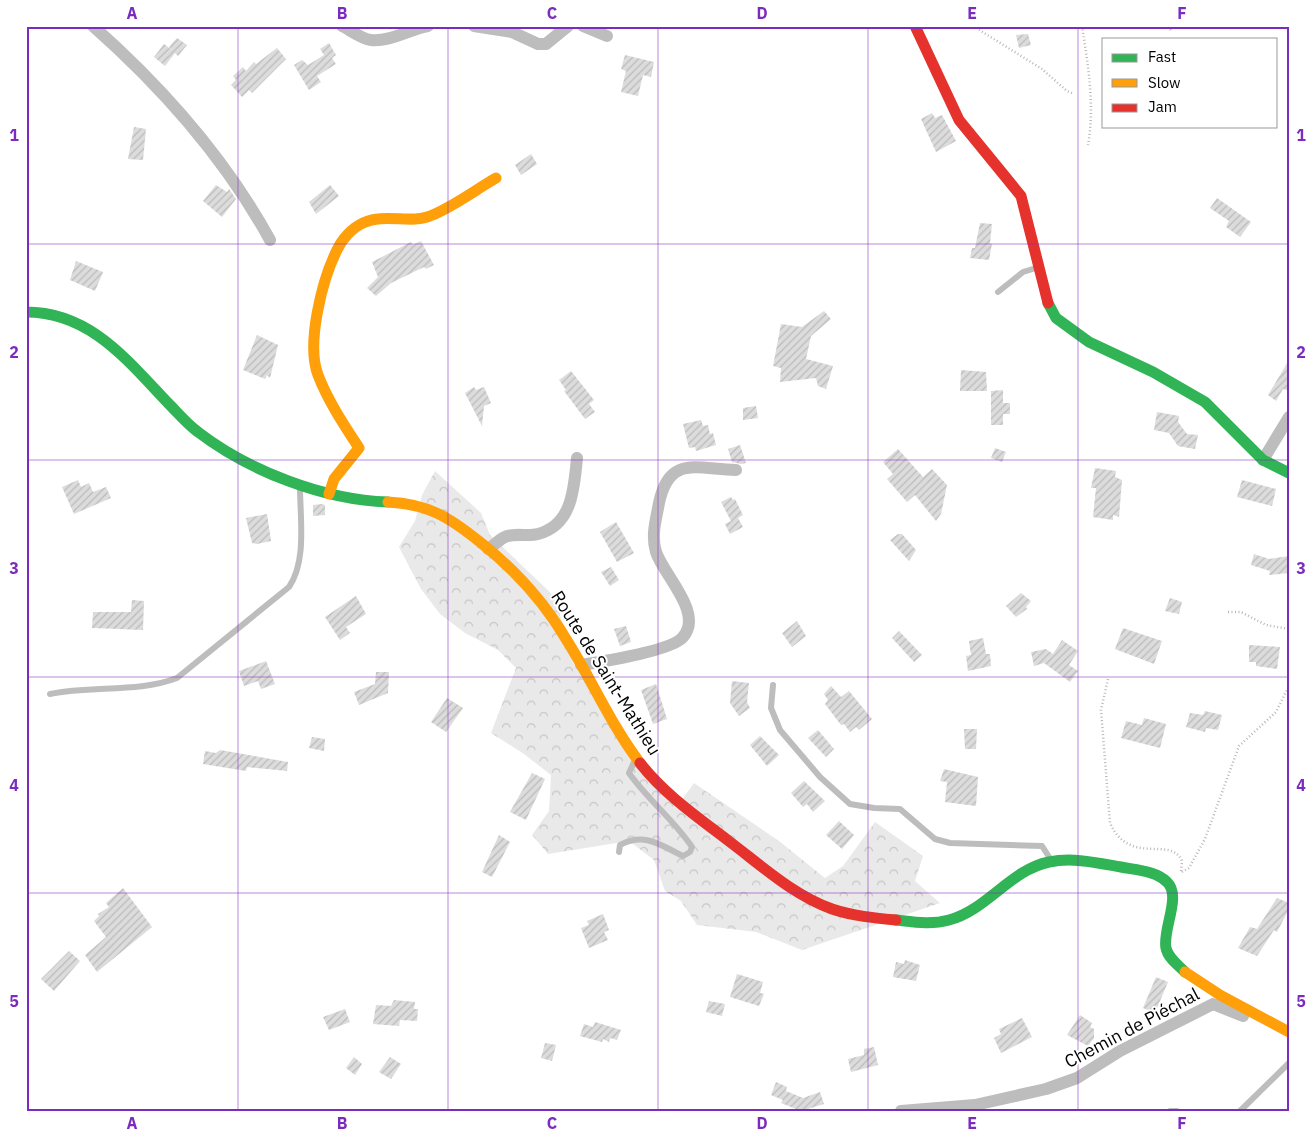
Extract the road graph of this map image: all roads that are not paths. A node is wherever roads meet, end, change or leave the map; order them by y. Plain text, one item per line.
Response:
1 (93, 26) edge
2 (342, 26) edge
3 (428, 26) edge
4 (474, 26) edge
5 (568, 26) edge
6 (584, 26) edge
7 (915, 26) edge
8 (607, 36) dead end
9 (496, 178) dead end
10 (270, 240) dead end
11 (1037, 268) junction
12 (998, 292) dead end
13 (26, 312) edge
14 (1289, 417) edge
15 (576, 458) dead end
16 (1263, 460) junction
17 (736, 470) dead end
18 (1289, 473) edge
19 (300, 484) junction
20 (329, 494) junction
21 (488, 549) junction
22 (581, 665) junction
23 (773, 686) dead end
24 (50, 694) dead end
25 (636, 759) junction
26 (619, 852) dead end
27 (1052, 861) junction
28 (1261, 1017) junction
29 (1289, 1032) edge
30 (1289, 1063) edge
31 (901, 1111) edge
32 (1170, 1111) edge
33 (1177, 1111) edge
34 (1240, 1111) edge

1 - 10 street
2 - 3 street
4 - 5 street
6 - 8 street
7 - 11 street
9 - 20 street
11 - 12 lane
11 - 16 street
13 - 19 street, Route de Saint-Mathieu
14 - 16 street
15 - 21 street
16 - 18 street
17 - 22 street
19 - 20 street, Route de Saint-Mathieu
19 - 24 lane
20 - 21 street, Route de Saint-Mathieu
21 - 22 street, Route de Saint-Mathieu
22 - 25 street, Route de Saint-Mathieu
23 - 27 lane
25 - 26 lane
25 - 27 street, Route de Saint-Mathieu
27 - 28 street, Route de Saint-Mathieu
28 - 29 street
28 - 31 street, Chemin de Piéchal
30 - 34 lane
32 - 33 lane

